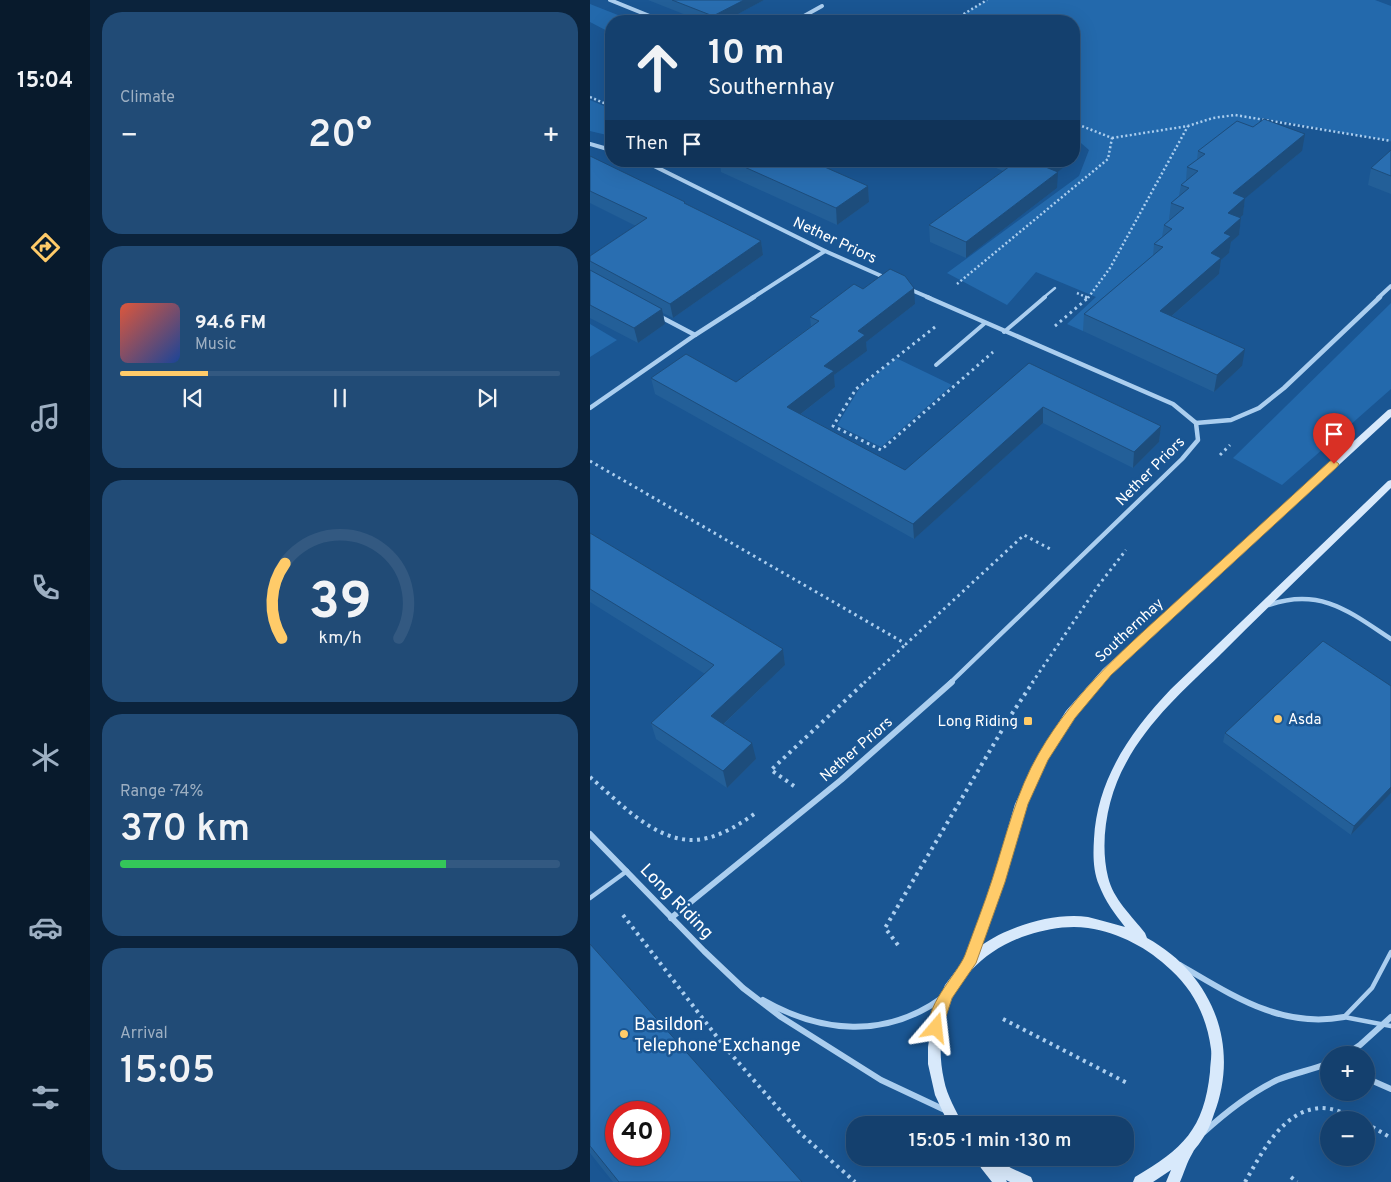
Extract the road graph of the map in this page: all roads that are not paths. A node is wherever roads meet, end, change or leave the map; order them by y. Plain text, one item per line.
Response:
1 (610, 0) edge
2 (822, 6) dead end
3 (647, 15) edge
4 (806, 15) edge
5 (590, 144) edge
6 (605, 148) edge
7 (656, 167) edge
8 (825, 251) junction
9 (896, 283) edge
10 (1391, 286) edge
11 (905, 287) edge
12 (1055, 288) dead end
13 (651, 312) edge
14 (985, 323) junction
15 (1004, 332) junction
16 (695, 335) junction
17 (936, 365) dead end
18 (590, 408) edge
19 (1391, 412) edge
20 (1196, 423) junction
21 (1391, 483) edge
22 (1258, 610) junction
23 (1391, 639) edge
24 (590, 834) edge
25 (627, 871) junction
26 (590, 898) edge
27 (671, 918) junction
28 (1141, 938) junction
29 (1391, 952) edge
30 (1173, 961) junction
31 (969, 963) junction
32 (743, 988) junction
33 (947, 994) junction
34 (1344, 1017) junction
35 (1391, 1017) edge
36 (1383, 1024) junction
37 (1391, 1026) edge
38 (1358, 1046) edge
39 (1319, 1067) edge
40 (1375, 1082) edge
41 (1391, 1089) edge
42 (947, 1111) junction
43 (950, 1116) edge
44 (1190, 1144) junction
45 (989, 1166) edge
46 (995, 1166) edge
47 (1000, 1182) edge
48 (1026, 1182) edge
49 (1140, 1182) edge
50 (1173, 1182) edge

1 - 3 street
2 - 4 street
5 - 6 street
7 - 8 street, Nether Priors
8 - 9 street, Nether Priors
8 - 16 street
10 - 20 street
11 - 14 street, Nether Priors
12 - 15 lane
13 - 16 street
14 - 15 street, Nether Priors
14 - 17 lane
15 - 20 street, Nether Priors
16 - 18 street
19 - 31 street, Southernhay
20 - 27 street, Nether Priors
21 - 22 street
22 - 23 street
22 - 28 street
24 - 25 street, Long Riding
25 - 26 lane
25 - 27 street, Long Riding
27 - 32 street, Long Riding
28 - 30 street
28 - 31 street
29 - 34 lane
30 - 34 street
30 - 44 street
31 - 33 street
32 - 33 street, Long Riding
32 - 42 street, Long Riding
33 - 42 street
34 - 36 lane
35 - 36 street
36 - 37 lane
36 - 38 street
39 - 44 street
40 - 41 street
42 - 43 street
44 - 49 street
44 - 50 street
45 - 47 street
46 - 48 street

